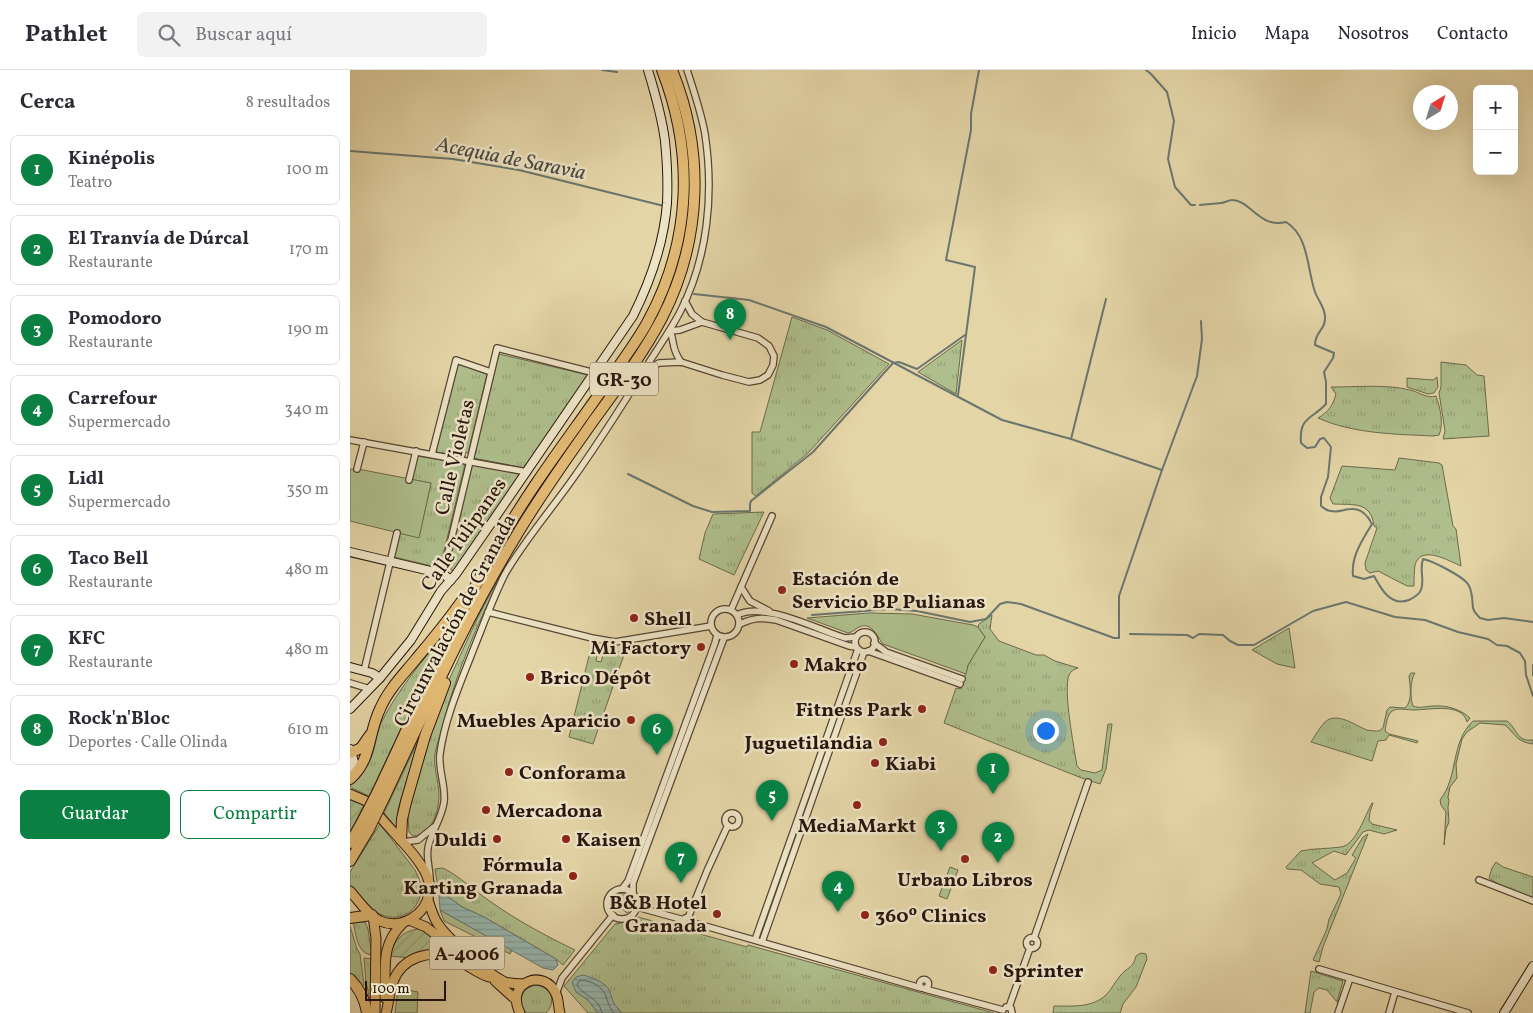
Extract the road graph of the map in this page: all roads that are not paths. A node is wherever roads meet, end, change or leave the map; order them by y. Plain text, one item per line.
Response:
1 (648, 70) edge
2 (662, 70) edge
3 (672, 70) edge
4 (677, 70) edge
5 (687, 70) edge
6 (677, 82) junction
7 (685, 301) junction
8 (702, 322) junction
9 (670, 331) junction
10 (681, 362) junction
11 (491, 372) junction
12 (642, 372) junction
13 (595, 373) junction
14 (350, 440) edge
15 (364, 442) junction
16 (416, 451) junction
17 (432, 454) junction
18 (470, 461) junction
19 (357, 469) dead end
20 (526, 472) junction
21 (409, 480) dead end
22 (772, 516) dead end
23 (397, 533) dead end
24 (350, 552) edge
25 (390, 561) junction
26 (443, 574) junction
27 (480, 578) junction
28 (450, 580) junction
29 (741, 587) junction
30 (731, 610) junction
31 (488, 612) junction
32 (771, 612) junction
33 (738, 615) junction
34 (740, 624) junction
35 (711, 626) junction
36 (717, 635) junction
37 (856, 637) junction
38 (724, 638) junction
39 (874, 643) junction
40 (456, 646) junction
41 (861, 650) junction
42 (350, 667) edge
43 (364, 671) junction
44 (380, 678) junction
45 (953, 679) junction
46 (961, 682) dead end
47 (350, 683) edge
48 (370, 688) junction
49 (350, 709) edge
50 (373, 730) junction
51 (350, 752) edge
52 (352, 777) edge
53 (1088, 782) dead end
54 (350, 794) edge
55 (382, 794) junction
56 (366, 801) dead end
57 (381, 818) dead end
58 (436, 825) junction
59 (728, 825) dead end
60 (365, 827) junction
61 (402, 841) junction
62 (350, 843) edge
63 (350, 861) edge
64 (1479, 880) dead end
65 (430, 883) junction
66 (622, 889) junction
67 (350, 891) edge
68 (633, 893) junction
69 (428, 900) junction
70 (1533, 901) edge
71 (637, 907) junction
72 (613, 915) junction
73 (372, 916) junction
74 (350, 918) edge
75 (687, 920) junction
76 (406, 921) junction
77 (759, 941) junction
78 (1533, 966) edge
79 (1319, 969) dead end
80 (489, 977) junction
81 (562, 978) junction
82 (1350, 978) junction
83 (350, 979) edge
84 (548, 983) junction
85 (524, 984) junction
86 (1395, 992) junction
87 (556, 994) junction
88 (515, 1000) junction
89 (557, 1010) edge
90 (1005, 1010) edge
91 (367, 1013) edge
92 (376, 1013) edge
93 (386, 1013) edge
94 (520, 1013) edge
95 (1012, 1013) edge
96 (1338, 1013) edge
97 (1389, 1013) edge
98 (1468, 1013) edge
99 (1504, 1013) edge

1 - 13 street, Calle Tulipanes
2 - 27 highway, Circunvalación de Granada / GR-30
3 - 6 highway, Circunvalación de Granada / GR-30
4 - 6 highway
5 - 7 street
6 - 40 highway, Circunvalación de Granada / GR-30
7 - 8 street
7 - 9 street
8 - 9 street
8 - 10 street
9 - 10 street
9 - 12 street
10 - 12 street
11 - 13 street, Calle Violetas
11 - 17 street
11 - 18 street, Calle Violetas
12 - 31 street
13 - 20 street, Calle Tulipanes
14 - 15 street
15 - 16 street
15 - 19 street
16 - 17 street
16 - 21 street
17 - 18 street
18 - 20 street
18 - 26 street, Calle Violetas
20 - 28 street, Calle Tulipanes
22 - 29 street
23 - 25 street
24 - 25 street
25 - 26 street
25 - 43 street
26 - 28 street
27 - 50 highway
27 - 55 highway, Circunvalación de Granada / GR-30
28 - 44 street, Calle Tulipanes
29 - 30 street
29 - 32 street
30 - 33 street
30 - 35 street
31 - 35 street
31 - 58 street
32 - 33 street
32 - 37 street
33 - 34 street
34 - 38 street
34 - 41 street
35 - 36 street
36 - 38 street
36 - 66 street
37 - 39 street
37 - 41 street
38 - 68 street
39 - 41 street
39 - 45 street
40 - 55 highway, Circunvalación de Granada / GR-30
40 - 61 highway
41 - 45 street
41 - 77 street
42 - 43 street
43 - 44 street
44 - 48 street, Calle Tulipanes
45 - 46 street
47 - 48 street
48 - 49 street, Calle Tulipanes
50 - 51 highway
50 - 52 highway
51 - 52 street
53 - 90 street
54 - 56 main road
55 - 60 highway, Circunvalación de Granada / GR-30, bridge
57 - 61 main road
58 - 61 street
58 - 65 street
59 - 75 street
60 - 62 highway, Circunvalación de Granada / GR-30
60 - 63 highway, Circunvalación de Granada / GR-30
61 - 65 main road
64 - 70 street
65 - 69 main road
66 - 68 street
66 - 72 street
67 - 73 main road
68 - 71 street
69 - 76 main road
69 - 85 main road, A-4006
71 - 72 street
71 - 75 street
72 - 81 street
73 - 74 highway
73 - 76 main road
73 - 92 main road
75 - 77 street
76 - 80 main road, A-4006
76 - 93 main road
77 - 90 street
78 - 99 street
79 - 82 street
80 - 88 main road, A-4006
80 - 93 main road
81 - 84 street
81 - 87 street
82 - 86 street
82 - 96 street
83 - 91 highway
84 - 85 main road, A-4006
84 - 87 main road
85 - 88 main road, A-4006
86 - 97 street
86 - 98 street
87 - 89 main road
88 - 94 main road, A-4006
90 - 95 street

